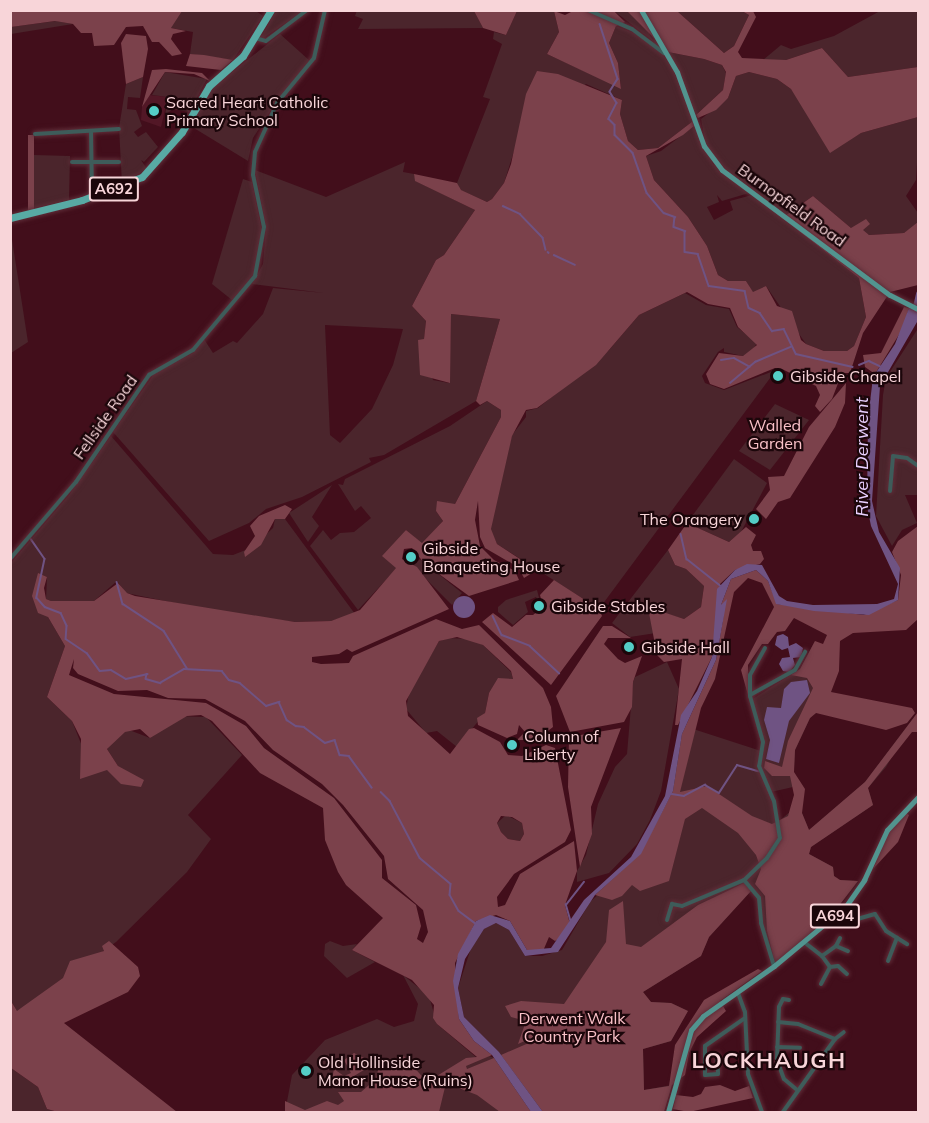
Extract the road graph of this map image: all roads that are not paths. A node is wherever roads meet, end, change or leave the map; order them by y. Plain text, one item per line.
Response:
1 (271, 10) edge
2 (307, 10) edge
3 (325, 10) edge
4 (588, 10) edge
5 (641, 10) edge
6 (255, 38) junction
7 (671, 60) junction
8 (119, 129) dead end
9 (91, 131) junction
10 (35, 134) dead end
11 (72, 162) dead end
12 (92, 162) junction
13 (119, 162) dead end
14 (92, 196) junction
15 (10, 218) edge
16 (918, 309) edge
17 (918, 466) edge
18 (890, 491) dead end
19 (10, 559) edge
20 (765, 648) dead end
21 (805, 652) dead end
22 (750, 696) junction
23 (918, 799) edge
24 (745, 881) junction
25 (836, 916) junction
26 (667, 920) dead end
27 (840, 938) dead end
28 (897, 938) junction
29 (804, 942) junction
30 (907, 944) dead end
31 (836, 946) junction
32 (848, 951) dead end
33 (822, 956) junction
34 (888, 961) dead end
35 (774, 966) junction
36 (830, 967) junction
37 (847, 974) dead end
38 (821, 984) dead end
39 (738, 993) junction
40 (789, 1000) dead end
41 (745, 1018) junction
42 (778, 1022) junction
43 (844, 1032) dead end
44 (835, 1039) junction
45 (777, 1047) junction
46 (800, 1048) dead end
47 (717, 1054) dead end
48 (796, 1089) junction
49 (668, 1113) edge
50 (762, 1113) edge
51 (783, 1113) edge

1 - 6 highway, A692
2 - 6 street
3 - 19 street, Fellside Road
4 - 7 street
5 - 7 main road, Burnopfield Road
6 - 14 highway, A692
7 - 16 main road, Burnopfield Road
8 - 9 street
9 - 10 street
9 - 12 street
11 - 12 street
12 - 13 street
12 - 14 street
14 - 15 highway, A692
17 - 18 street
20 - 22 street
21 - 22 street
22 - 24 street
23 - 25 main road, A694
24 - 26 street
24 - 35 street
25 - 28 street
25 - 29 main road, A694
27 - 31 street
28 - 30 street
28 - 34 street
29 - 33 street
29 - 35 main road, A694
31 - 32 street
31 - 33 street
33 - 36 street
35 - 39 main road, A694
36 - 37 street
36 - 38 street
39 - 41 street
39 - 49 main road, A694
40 - 42 street
41 - 47 street
41 - 50 street
42 - 44 street
42 - 45 street
43 - 44 street
44 - 48 street
45 - 46 street
45 - 48 street
48 - 51 street

